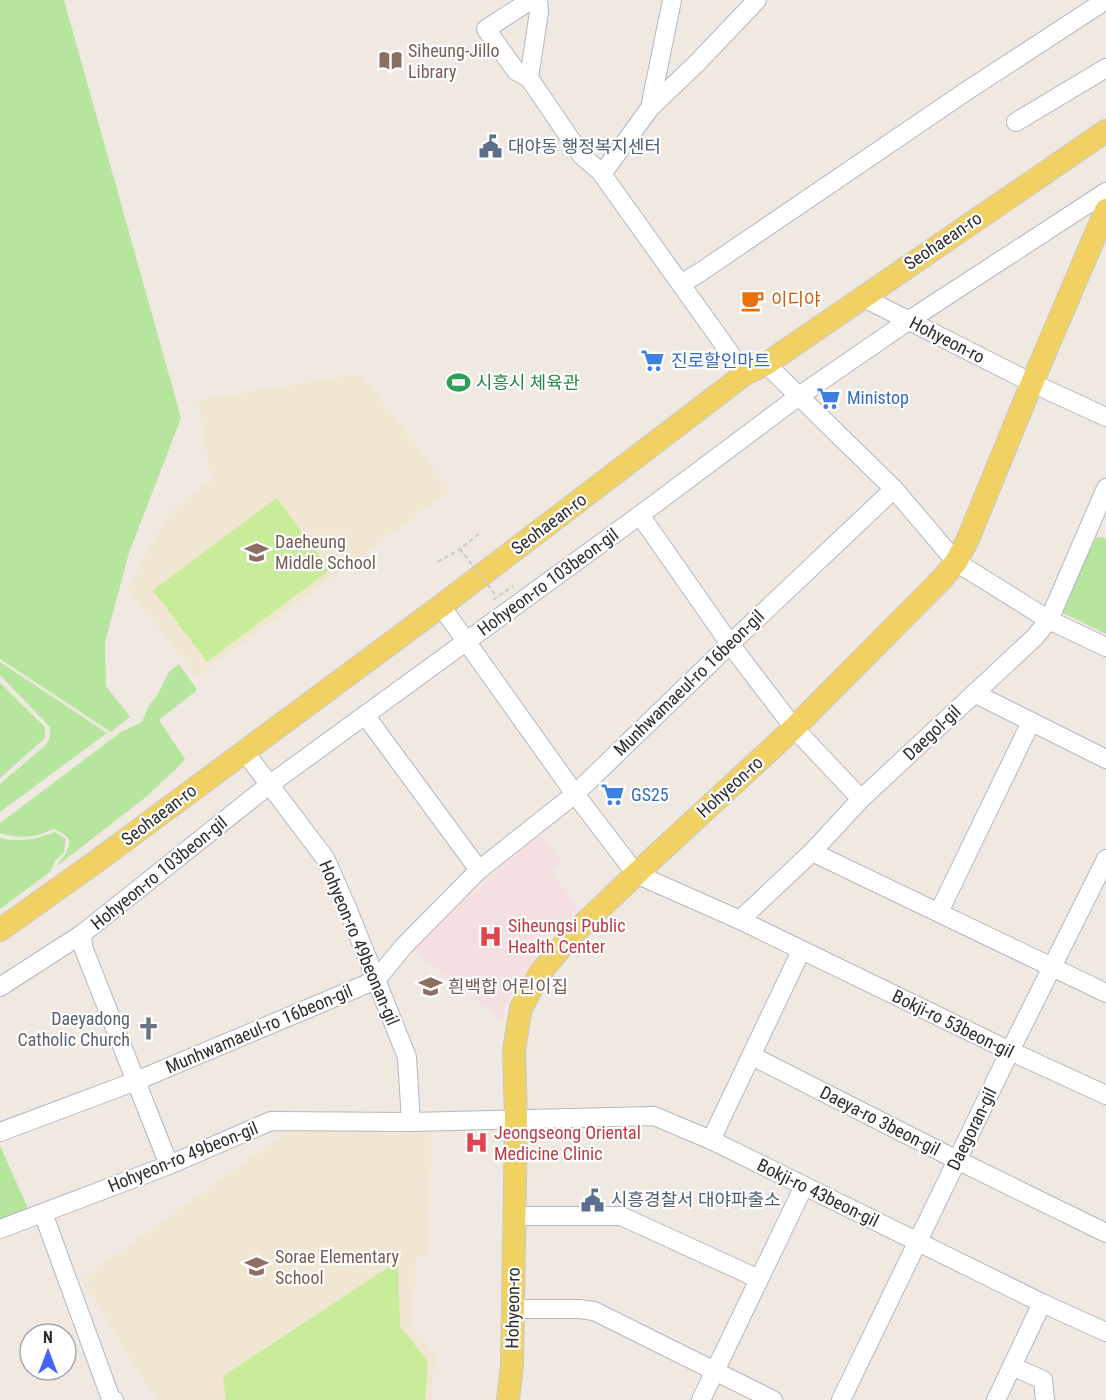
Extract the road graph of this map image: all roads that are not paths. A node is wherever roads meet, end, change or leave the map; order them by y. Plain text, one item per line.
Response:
1 (531, 0) edge
2 (538, 0) edge
3 (672, 0) edge
4 (757, 0) edge
5 (1106, 0) edge
6 (1106, 68) edge
7 (529, 78) junction
8 (650, 108) junction
9 (1016, 122) dead end
10 (1106, 130) edge
11 (602, 173) junction
12 (1106, 192) edge
13 (1106, 210) edge
14 (681, 284) junction
15 (862, 297) junction
16 (908, 321) junction
17 (766, 364) junction
18 (745, 374) junction
19 (1032, 383) junction
20 (799, 396) junction
21 (1106, 417) edge
22 (1106, 488) edge
23 (894, 489) junction
24 (640, 515) junction
25 (1099, 526) edge
26 (956, 562) junction
27 (441, 606) junction
28 (1049, 620) junction
29 (466, 642) junction
30 (730, 644) junction
31 (1106, 647) edge
32 (974, 693) junction
33 (365, 715) junction
34 (1031, 723) junction
35 (794, 728) junction
36 (244, 751) junction
37 (1106, 759) edge
38 (269, 785) junction
39 (575, 794) junction
40 (861, 799) junction
41 (813, 852) junction
42 (1104, 868) edge
43 (479, 870) junction
44 (636, 874) junction
45 (939, 912) junction
46 (740, 920) junction
47 (0, 930) edge
48 (82, 934) junction
49 (801, 951) junction
50 (1052, 968) junction
51 (376, 980) junction
52 (0, 987) edge
53 (1106, 993) edge
54 (1010, 1051) junction
55 (752, 1056) junction
56 (136, 1081) junction
57 (1106, 1095) edge
58 (516, 1120) junction
59 (411, 1122) junction
60 (0, 1132) edge
61 (711, 1140) junction
62 (957, 1160) junction
63 (169, 1164) junction
64 (804, 1186) junction
65 (43, 1213) junction
66 (514, 1216) junction
67 (0, 1229) edge
68 (1106, 1233) edge
69 (918, 1243) junction
70 (759, 1279) junction
71 (1042, 1303) junction
72 (512, 1309) junction
73 (1106, 1332) edge
74 (1012, 1366) junction
75 (714, 1371) junction
76 (112, 1400) edge
77 (508, 1400) edge
78 (700, 1400) edge
79 (773, 1400) edge
80 (841, 1400) edge
81 (996, 1400) edge
82 (1045, 1400) edge

1 - 7 street
2 - 7 street
3 - 8 street
4 - 8 street
5 - 14 street
6 - 9 street
7 - 11 street
8 - 11 street
10 - 15 main road, Seohaean-ro
11 - 14 street
12 - 16 street, Hohyeon-ro 103beon-gil
13 - 19 main road, Hohyeon-ro
14 - 18 street
15 - 16 street, Hohyeon-ro
15 - 17 main road, Seohaean-ro
16 - 19 street, Hohyeon-ro
16 - 20 street, Hohyeon-ro 103beon-gil
17 - 18 main road, Seohaean-ro
17 - 20 street
18 - 27 main road, Seohaean-ro
19 - 21 street
19 - 26 main road, Hohyeon-ro
20 - 23 street
20 - 24 street, Hohyeon-ro 103beon-gil
22 - 25 street, Daegol-gil
23 - 26 street
23 - 30 street, Munhwamaeul-ro 16beon-gil
24 - 29 street, Hohyeon-ro 103beon-gil
24 - 30 street
25 - 28 street, Daegol-gil
26 - 28 street
26 - 35 main road, Hohyeon-ro
27 - 29 street
27 - 36 main road, Seohaean-ro
28 - 31 street
28 - 32 street, Daegol-gil
29 - 33 street, Hohyeon-ro 103beon-gil
29 - 39 street
30 - 35 street
30 - 39 street, Munhwamaeul-ro 16beon-gil
32 - 34 street
32 - 40 street, Daegol-gil
33 - 38 street, Hohyeon-ro 103beon-gil
33 - 43 street
34 - 37 street
34 - 45 street
35 - 40 street
35 - 44 main road, Hohyeon-ro
36 - 38 street, Hohyeon-ro 49beonan-gil
36 - 47 main road, Seohaean-ro
38 - 48 street, Hohyeon-ro 103beon-gil
38 - 51 street, Hohyeon-ro 49beonan-gil
39 - 43 street, Munhwamaeul-ro 16beon-gil
39 - 44 street
40 - 41 street, Daegol-gil
41 - 45 street
41 - 46 street, Daegol-gil
42 - 50 street, Daegoran-gil
43 - 51 street, Munhwamaeul-ro 16beon-gil
44 - 46 street, Bokji-ro 53beon-gil
44 - 58 main road, Hohyeon-ro
45 - 50 street
46 - 49 street, Bokji-ro 53beon-gil
48 - 52 street, Hohyeon-ro 103beon-gil
48 - 56 street
49 - 54 street, Bokji-ro 53beon-gil
49 - 55 street
50 - 53 street
50 - 54 street, Daegoran-gil
51 - 56 street, Munhwamaeul-ro 16beon-gil
51 - 59 street, Hohyeon-ro 49beonan-gil
54 - 57 street, Bokji-ro 53beon-gil
54 - 62 street, Daegoran-gil
55 - 61 street
55 - 62 street, Daeya-ro 3beon-gil
56 - 60 street, Munhwamaeul-ro 16beon-gil
56 - 63 street
58 - 59 street, Hohyeon-ro 49beon-gil
58 - 61 street, Bokji-ro 43beon-gil
58 - 66 main road, Hohyeon-ro
59 - 63 street, Hohyeon-ro 49beon-gil
61 - 64 street, Bokji-ro 43beon-gil
62 - 68 street, Daeya-ro 3beon-gil
62 - 69 street, Daegoran-gil
63 - 65 street, Hohyeon-ro 49beon-gil
64 - 69 street, Bokji-ro 43beon-gil
64 - 70 street
65 - 67 street, Hohyeon-ro 49beon-gil
65 - 76 street
66 - 70 street
66 - 72 main road, Hohyeon-ro
69 - 71 street, Bokji-ro 43beon-gil
69 - 80 street, Daegoran-gil
70 - 75 street
71 - 73 street, Bokji-ro 43beon-gil
71 - 74 street
72 - 75 street
72 - 77 main road, Hohyeon-ro
74 - 81 street
74 - 82 street
75 - 78 street
75 - 79 street

